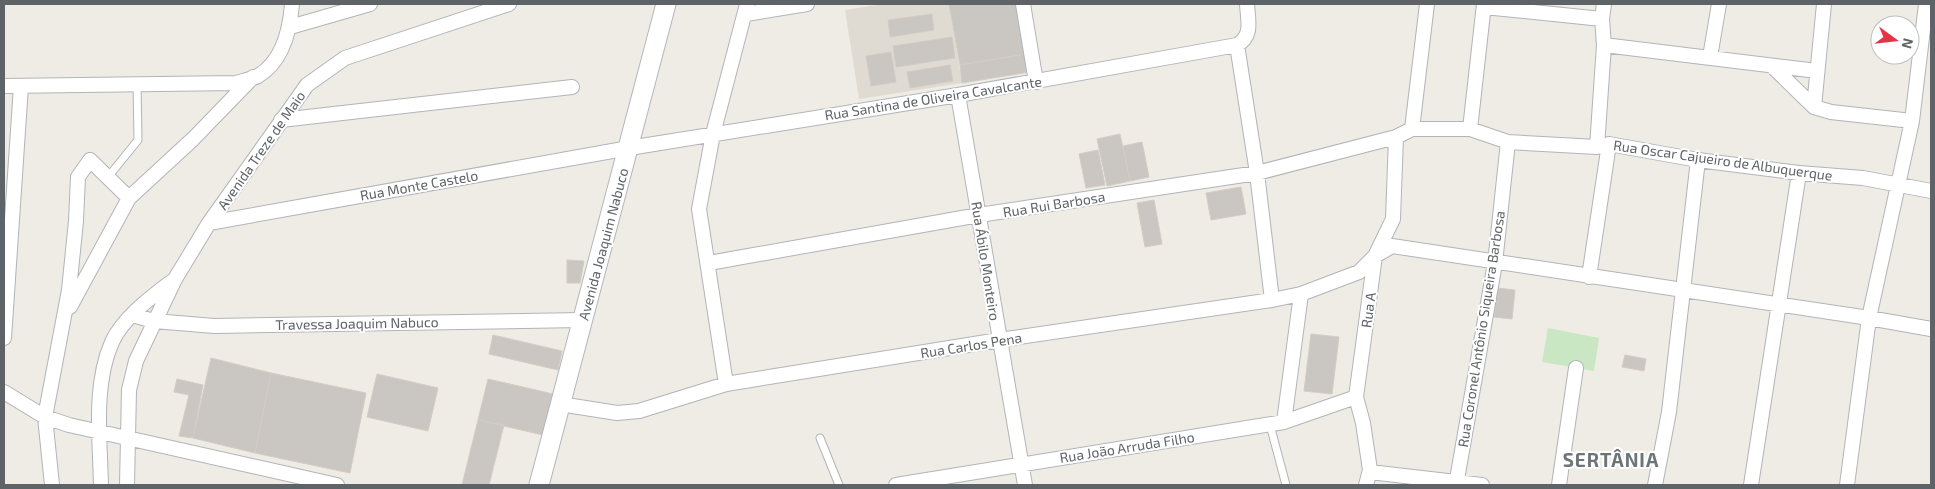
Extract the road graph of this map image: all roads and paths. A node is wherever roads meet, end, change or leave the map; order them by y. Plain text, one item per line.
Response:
1 (292, 4) edge
2 (370, 4) edge
3 (509, 4) edge
4 (666, 4) edge
5 (807, 4) edge
6 (1023, 4) edge
7 (1247, 4) edge
8 (1427, 4) edge
9 (1604, 4) edge
10 (1719, 4) edge
11 (1824, 4) edge
12 (1926, 4) edge
13 (1484, 5) edge
14 (747, 9) edge
15 (1602, 19) junction
16 (290, 26) junction
17 (1604, 44) junction
18 (1237, 45) junction
19 (1710, 57) junction
20 (1773, 67) junction
21 (1817, 72) junction
22 (253, 77) junction
23 (1036, 82) junction
24 (137, 84) junction
25 (4, 86) edge
26 (21, 86) junction
27 (572, 87) dead end
28 (958, 95) junction
29 (1814, 107) junction
30 (281, 120) junction
31 (1912, 120) junction
32 (1470, 129) junction
33 (1412, 130) junction
34 (713, 134) junction
35 (1396, 137) junction
36 (1508, 142) junction
37 (1603, 146) junction
38 (629, 148) junction
39 (1698, 160) junction
40 (1258, 173) junction
41 (1799, 173) junction
42 (108, 177) junction
43 (1899, 186) junction
44 (1931, 191) edge
45 (129, 198) junction
46 (979, 216) junction
47 (209, 223) junction
48 (1375, 256) junction
49 (709, 263) junction
50 (1495, 263) junction
51 (1589, 277) junction
52 (175, 279) junction
53 (1683, 290) junction
54 (1301, 294) junction
55 (1272, 300) junction
56 (1780, 305) junction
57 (132, 316) junction
58 (1870, 318) junction
59 (63, 320) junction
60 (582, 320) junction
61 (154, 321) junction
62 (1931, 329) edge
63 (4, 338) edge
64 (999, 340) junction
65 (1576, 368) dead end
66 (726, 384) junction
67 (4, 392) edge
68 (1356, 397) junction
69 (560, 404) junction
70 (45, 417) junction
71 (1277, 424) junction
72 (100, 432) junction
73 (129, 437) junction
74 (820, 438) dead end
75 (1021, 463) junction
76 (1368, 479) edge
77 (1456, 483) edge
78 (52, 485) edge
79 (101, 485) edge
80 (127, 485) edge
81 (337, 485) edge
82 (539, 485) edge
83 (839, 485) edge
84 (896, 485) edge
85 (1025, 485) edge
86 (1286, 485) edge
87 (1482, 485) edge
88 (1559, 485) edge
89 (1655, 485) edge
90 (1751, 485) edge
91 (1847, 485) edge

1 - 16 street
2 - 16 street
3 - 30 street, Avenida Treze de Maio
4 - 38 main road, Avenida Joaquim Nabuco
5 - 14 street
6 - 23 street
7 - 18 street
8 - 33 street
9 - 15 street
10 - 19 street
11 - 21 street
12 - 31 street
13 - 15 street
13 - 32 street
14 - 34 street
15 - 17 street
16 - 22 street
17 - 19 street
17 - 37 street
18 - 23 street, Rua Santina de Oliveira Cavalcante
18 - 40 street
19 - 20 street
20 - 21 street
20 - 29 street
21 - 29 street
22 - 24 street
22 - 45 street
23 - 28 street, Rua Santina de Oliveira Cavalcante
24 - 26 street
24 - 42 lane
25 - 26 street
26 - 63 street
27 - 30 street
28 - 34 street, Rua Santina de Oliveira Cavalcante
28 - 46 street, Rua Ábilo Monteiro
29 - 31 street
30 - 47 street, Avenida Treze de Maio
31 - 43 street
32 - 33 street, Rua Oscar Cajueiro de Albuquerque
32 - 36 street, Rua Oscar Cajueiro de Albuquerque
33 - 35 street, Rua Oscar Cajueiro de Albuquerque
34 - 38 street, Rua Santina de Oliveira Cavalcante
34 - 49 street
35 - 40 street, Rua Rui Barbosa
35 - 48 street, Rua A
36 - 37 street, Rua Oscar Cajueiro de Albuquerque
36 - 50 street, Rua Coronel Antônio Siqueira Barbosa
37 - 39 street, Rua Oscar Cajueiro de Albuquerque
37 - 51 street
38 - 47 street, Rua Monte Castelo
38 - 60 main road, Avenida Joaquim Nabuco
39 - 41 street, Rua Oscar Cajueiro de Albuquerque
39 - 53 street
40 - 46 street, Rua Rui Barbosa
40 - 55 street
41 - 43 street, Rua Oscar Cajueiro de Albuquerque
41 - 56 street
42 - 45 street
42 - 59 street
43 - 44 street, Rua Oscar Cajueiro de Albuquerque
43 - 58 street
45 - 59 street
46 - 49 street, Rua Rui Barbosa
46 - 64 street, Rua Ábilo Monteiro
47 - 52 street, Avenida Treze de Maio
48 - 50 street
48 - 54 street, Rua Carlos Pena
48 - 68 street, Rua A
49 - 66 street
50 - 51 street
50 - 77 street, Rua Coronel Antônio Siqueira Barbosa
51 - 53 street
52 - 57 street
52 - 61 street
53 - 56 street
53 - 89 street
54 - 55 street, Rua Carlos Pena
54 - 71 street
55 - 64 street, Rua Carlos Pena
56 - 58 street
56 - 90 street
57 - 61 street, Travessa Joaquim Nabuco
57 - 72 street
58 - 62 street
58 - 91 street
59 - 70 street
60 - 61 street, Travessa Joaquim Nabuco
60 - 69 main road, Avenida Joaquim Nabuco
61 - 73 street
64 - 66 street, Rua Carlos Pena
64 - 75 street, Rua Ábilo Monteiro
65 - 88 street
66 - 69 street, Rua Carlos Pena
67 - 70 street
68 - 71 street, Rua João Arruda Filho
68 - 76 street, Rua A
69 - 82 main road, Avenida Joaquim Nabuco
70 - 72 street
70 - 78 street
71 - 75 street, Rua João Arruda Filho
71 - 86 lane
72 - 73 street
72 - 79 street
73 - 80 street
73 - 81 street
74 - 83 lane
75 - 84 street, Rua João Arruda Filho
75 - 85 street, Rua Ábilo Monteiro
76 - 77 street
77 - 87 street

